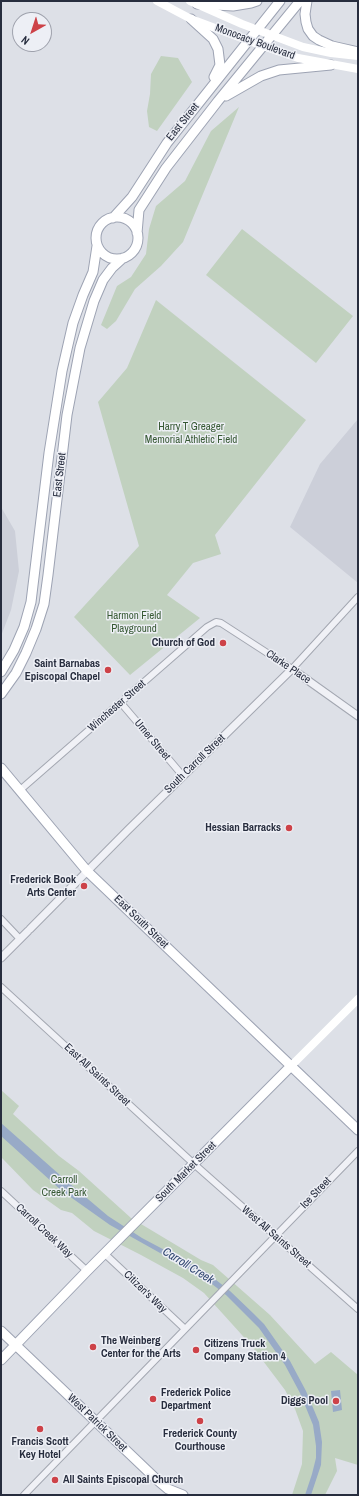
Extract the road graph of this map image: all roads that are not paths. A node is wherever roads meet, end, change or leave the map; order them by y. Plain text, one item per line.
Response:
1 (157, 1) edge
2 (257, 1) edge
3 (280, 1) edge
4 (300, 1) edge
5 (307, 1) edge
6 (194, 3) edge
7 (191, 19) junction
8 (257, 29) junction
9 (272, 35) junction
10 (248, 40) junction
11 (263, 46) junction
12 (358, 52) edge
13 (358, 56) edge
14 (331, 65) junction
15 (358, 69) edge
16 (208, 91) junction
17 (218, 101) junction
18 (113, 218) junction
19 (137, 233) junction
20 (97, 246) junction
21 (124, 258) junction
22 (358, 597) edge
23 (216, 622) joint
24 (292, 670) junction
25 (1, 672) edge
26 (1, 694) edge
27 (121, 703) junction
28 (358, 716) edge
29 (1, 768) edge
30 (183, 776) junction
31 (19, 791) junction
32 (87, 871) junction
33 (1, 920) edge
34 (20, 939) junction
35 (1, 958) edge
36 (1, 986) edge
37 (358, 999) edge
38 (291, 1066) junction
39 (358, 1130) edge
40 (358, 1151) edge
41 (194, 1164) junction
42 (1, 1191) edge
43 (274, 1236) junction
44 (105, 1254) junction
45 (87, 1270) junction
46 (358, 1309) edge
47 (185, 1330) junction
48 (1, 1331) edge
49 (16, 1345) junction
50 (1, 1360) edge
51 (96, 1421) junction
52 (24, 1495) edge
53 (182, 1495) edge

1 - 7 main road, Monocacy Boulevard
2 - 6 main road
3 - 8 main road, East Street
4 - 9 main road, East Street
5 - 12 main road
6 - 8 main road, Monocacy Boulevard
7 - 10 main road, Monocacy Boulevard
7 - 16 main road
8 - 9 main road, Monocacy Boulevard
8 - 10 main road, East Street
9 - 11 main road, East Street
9 - 13 main road, Monocacy Boulevard
10 - 11 main road, Monocacy Boulevard
10 - 16 main road, East Street
11 - 14 main road, Monocacy Boulevard
11 - 17 main road, East Street
14 - 15 main road, Monocacy Boulevard
14 - 17 main road
16 - 18 main road, East Street
17 - 19 main road, East Street
18 - 19 main road
18 - 20 main road
19 - 21 main road
20 - 21 main road
20 - 25 main road, East Street
21 - 26 main road, East Street
22 - 24 street, South Carroll Street
23 - 24 street, Clarke Place
23 - 27 street, Winchester Street
24 - 28 street, Clarke Place
24 - 30 street, South Carroll Street
27 - 30 street, Urner Street
27 - 31 street, Winchester Street
29 - 31 main road, East South Street
30 - 32 street, South Carroll Street
31 - 32 main road, East South Street
32 - 34 street, South Carroll Street
32 - 38 main road, East South Street
33 - 34 street
34 - 35 street, South Carroll Street
36 - 41 street, East All Saints Street
37 - 38 main road, South Market Street
38 - 39 main road, East South Street
38 - 41 main road, South Market Street
40 - 43 street, Ice Street
41 - 43 street, West All Saints Street
41 - 44 main road, South Market Street
42 - 45 street, Carroll Creek Way
43 - 46 street, West All Saints Street
43 - 47 street, Ice Street
44 - 45 main road, South Market Street
44 - 47 street, Citizen's Way
45 - 49 main road, South Market Street
47 - 51 street, Ice Street
48 - 49 main road, West Patrick Street
49 - 50 main road, South Market Street
49 - 51 main road, West Patrick Street
51 - 52 street, Ice Street
51 - 53 main road, West Patrick Street

